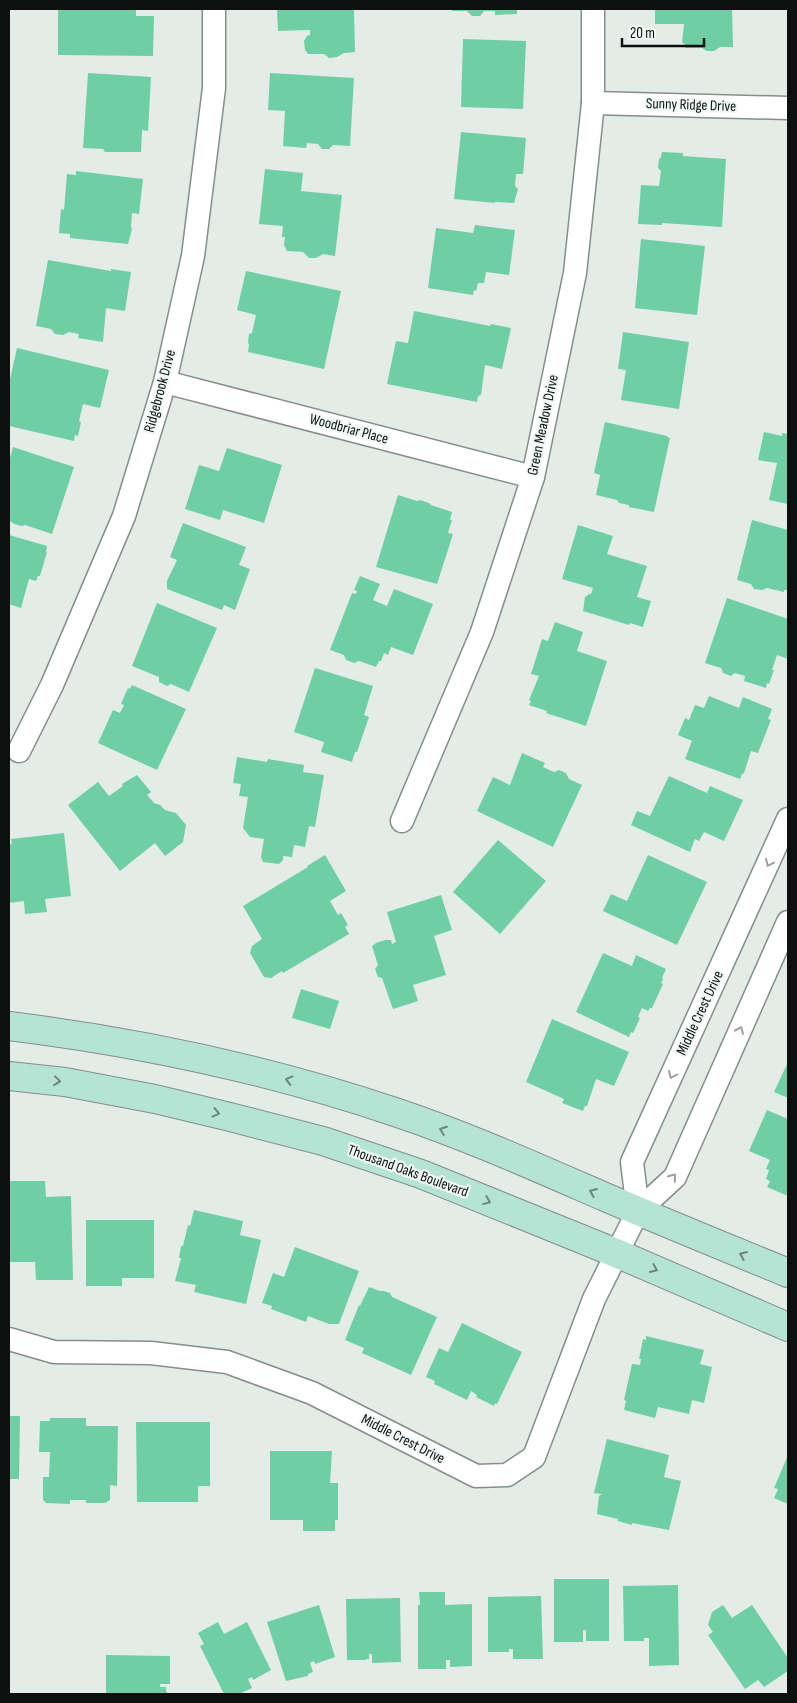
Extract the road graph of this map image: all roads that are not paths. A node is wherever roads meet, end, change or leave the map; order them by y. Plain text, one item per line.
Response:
1 (214, 9) edge
2 (593, 9) edge
3 (593, 103) junction
4 (788, 108) edge
5 (165, 382) junction
6 (533, 476) junction
7 (19, 752) dead end
8 (788, 818) edge
9 (402, 821) dead end
10 (788, 922) edge
11 (9, 1026) edge
12 (9, 1076) edge
13 (638, 1211) junction
14 (616, 1253) junction
15 (788, 1273) edge
16 (788, 1327) edge
17 (9, 1339) edge

1 - 5 street, Ridgebrook Drive
2 - 3 street, Green Meadow Drive
3 - 4 street, Sunny Ridge Drive
3 - 6 street, Green Meadow Drive
5 - 6 street, Woodbriar Place
5 - 7 street, Ridgebrook Drive
6 - 9 street, Green Meadow Drive
8 -> 13 street, Middle Crest Drive
13 -> 10 street, Middle Crest Drive
13 -> 11 main road
12 -> 14 main road, Thousand Oaks Boulevard
13 - 14 street, Middle Crest Drive
15 -> 13 main road
14 -> 16 main road, Thousand Oaks Boulevard
14 - 17 street, Middle Crest Drive

